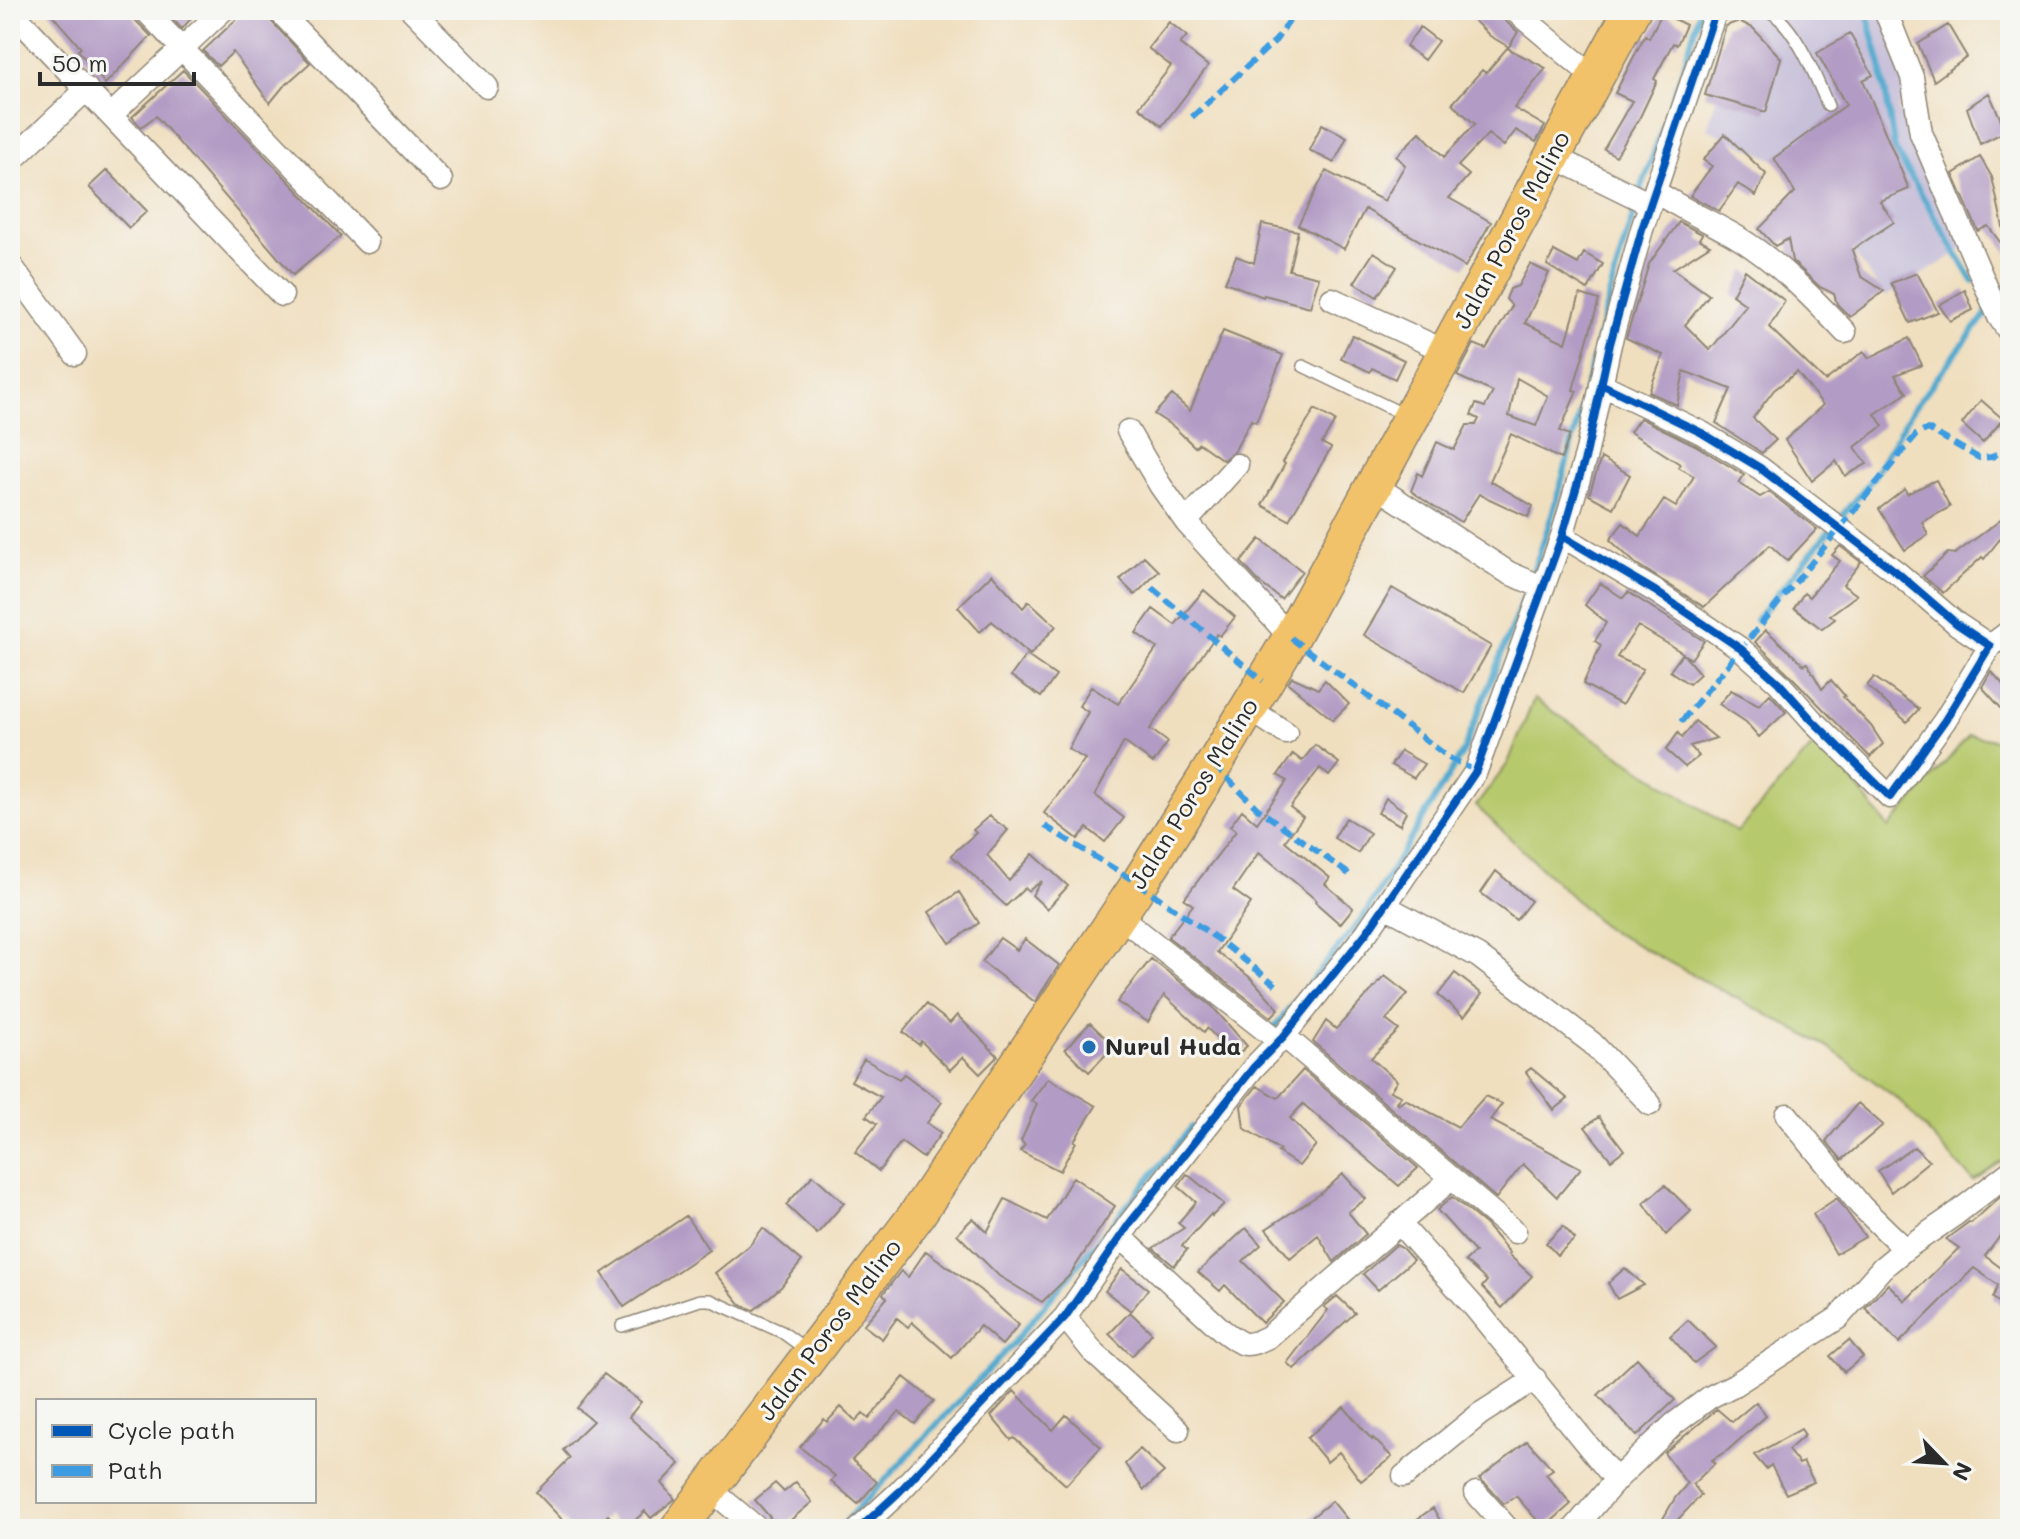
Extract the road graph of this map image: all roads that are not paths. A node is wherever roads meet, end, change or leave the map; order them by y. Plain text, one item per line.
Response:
1 (10, 10) edge
2 (145, 10) edge
3 (223, 10) edge
4 (412, 10) edge
5 (1514, 10) edge
6 (1632, 10) edge
7 (1716, 10) edge
8 (1767, 10) edge
9 (1885, 10) edge
10 (291, 14) edge
11 (181, 49) junction
12 (1594, 77) junction
13 (487, 87) dead end
14 (87, 89) junction
15 (1828, 106) dead end
16 (111, 115) junction
17 (13, 154) edge
18 (1552, 156) junction
19 (441, 180) dead end
20 (1652, 198) junction
21 (367, 242) dead end
22 (10, 264) edge
23 (282, 295) dead end
24 (1332, 299) dead end
25 (1845, 332) dead end
26 (2010, 333) edge
27 (1447, 352) junction
28 (75, 354) dead end
29 (1303, 366) dead end
30 (1601, 384) junction
31 (1411, 418) junction
32 (1128, 431) dead end
33 (1237, 465) dead end
34 (1374, 485) junction
35 (1186, 522) junction
36 (1562, 536) junction
37 (1537, 586) junction
38 (2010, 631) edge
39 (1291, 638) junction
40 (1990, 646) junction
41 (1248, 708) junction
42 (1286, 733) dead end
43 (1385, 906) junction
44 (1118, 915) junction
45 (1282, 1038) junction
46 (1650, 1104) dead end
47 (1787, 1115) dead end
48 (2010, 1172) edge
49 (1451, 1179) junction
50 (1399, 1223) junction
51 (1515, 1232) dead end
52 (1121, 1237) junction
53 (1905, 1249) junction
54 (1065, 1317) junction
55 (622, 1326) dead end
56 (811, 1354) junction
57 (1535, 1379) junction
58 (1178, 1430) dead end
59 (1404, 1476) dead end
60 (1616, 1480) junction
61 (710, 1489) junction
62 (1476, 1493) dead end
63 (1579, 1528) edge
64 (678, 1529) edge
65 (758, 1529) edge
66 (859, 1529) edge
67 (1508, 1529) edge

1 - 14 street
2 - 11 street
3 - 11 street
4 - 13 street
5 - 12 street
6 - 12 main road, Jalan Poros Malino
7 - 20 street
8 - 15 lane
9 - 26 street
10 - 19 street
11 - 16 street
11 - 21 street
12 - 18 main road, Jalan Poros Malino
14 - 16 street
14 - 17 street
16 - 23 street
18 - 20 street
18 - 27 main road, Jalan Poros Malino
20 - 25 street
20 - 30 street
22 - 28 street
24 - 27 street
27 - 31 main road, Jalan Poros Malino
29 - 31 lane
30 - 36 street
30 - 40 street
31 - 34 main road, Jalan Poros Malino
32 - 35 street
33 - 35 street
34 - 37 street
34 - 39 main road, Jalan Poros Malino
35 - 39 street
36 - 37 street
36 - 40 street
37 - 43 street
38 - 40 street
39 - 41 main road, Jalan Poros Malino
41 - 42 street
41 - 44 main road, Jalan Poros Malino
43 - 45 street
43 - 46 street
44 - 45 street
44 - 56 main road, Jalan Poros Malino
45 - 49 street
45 - 52 street
47 - 53 street
48 - 53 street
49 - 50 street
49 - 51 street
50 - 52 street
50 - 57 street
52 - 54 street
53 - 60 street
54 - 58 street
54 - 66 street
55 - 56 lane
56 - 61 main road, Jalan Poros Malino
57 - 59 street
57 - 60 street
60 - 63 street
61 - 64 main road, Jalan Poros Malino
61 - 65 street
62 - 67 street

